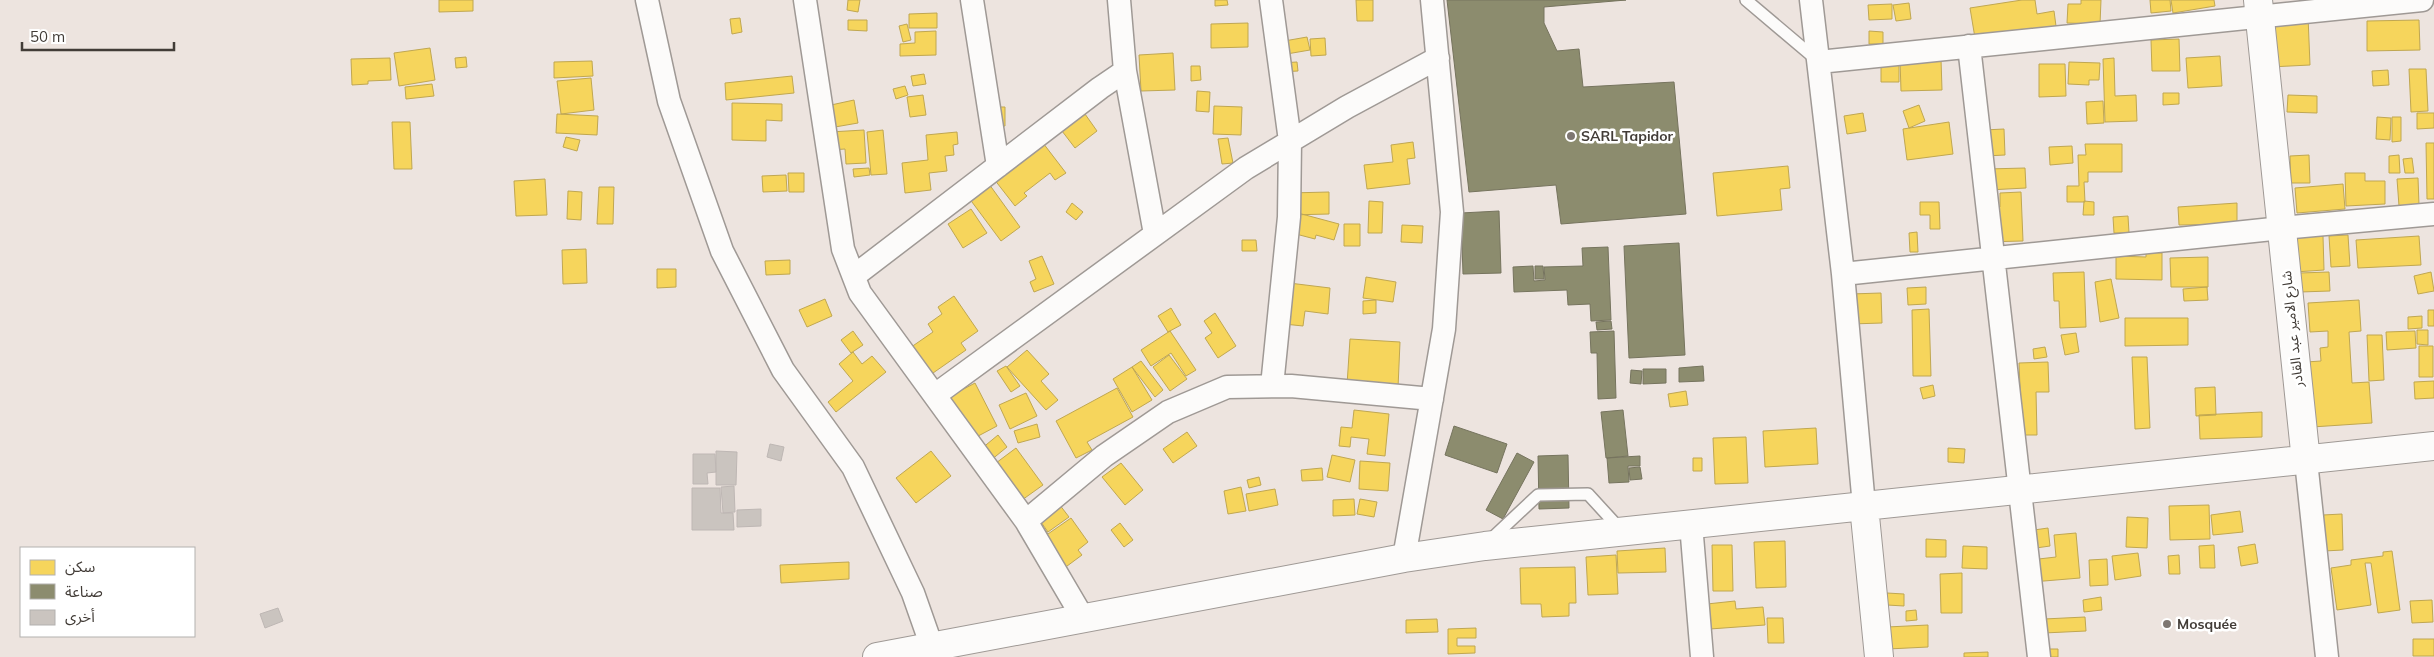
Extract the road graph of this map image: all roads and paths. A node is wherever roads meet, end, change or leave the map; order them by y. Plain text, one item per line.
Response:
1 (647, 0) edge
2 (805, 0) edge
3 (972, 0) edge
4 (1119, 0) edge
5 (1270, 0) edge
6 (1432, 0) edge
7 (1746, 0) edge
8 (1810, 0) edge
9 (2422, 0) edge
10 (2259, 8) edge
11 (1968, 46) junction
12 (1438, 58) junction
13 (1819, 62) junction
14 (1125, 71) junction
15 (1290, 142) junction
16 (998, 166) junction
17 (2434, 214) edge
18 (2282, 228) junction
19 (1156, 234) junction
20 (1994, 258) junction
21 (1843, 274) junction
22 (854, 276) junction
23 (1272, 386) junction
24 (935, 395) junction
25 (1432, 399) junction
26 (2434, 446) edge
27 (2306, 461) junction
28 (2021, 490) junction
29 (1864, 506) junction
30 (1026, 521) junction
31 (1691, 524) junction
32 (1622, 532) junction
33 (1485, 546) junction
34 (1404, 558) junction
35 (1083, 618) junction
36 (932, 647) junction
37 (877, 657) edge
38 (1702, 657) edge
39 (1879, 657) edge
40 (2039, 657) edge
41 (2327, 657) edge

1 - 36 street
2 - 22 street
3 - 16 street
4 - 14 street
5 - 15 street
6 - 12 street
7 - 13 lane
8 - 13 street
9 - 10 street
10 - 11 street
10 - 18 main road, شارع الامير عبد القادر
11 - 13 street
11 - 20 street
12 - 15 street
12 - 25 street
13 - 21 street
14 - 16 street
14 - 19 street
15 - 19 street
15 - 23 street
16 - 22 street
17 - 18 street
18 - 20 street
18 - 27 main road, شارع الامير عبد القادر
19 - 24 street
20 - 21 street
20 - 28 street
21 - 29 street
22 - 24 street
23 - 25 street
23 - 30 street
24 - 30 street
25 - 34 street
26 - 27 main road
27 - 28 main road
27 - 41 street, شارع الامير عبد القادر
28 - 29 main road
28 - 40 street
29 - 31 main road
29 - 39 main road
30 - 35 street
31 - 32 main road
31 - 38 street
32 - 33 main road
32 - 33 lane
33 - 34 main road
34 - 35 main road
35 - 36 main road
36 - 37 main road

